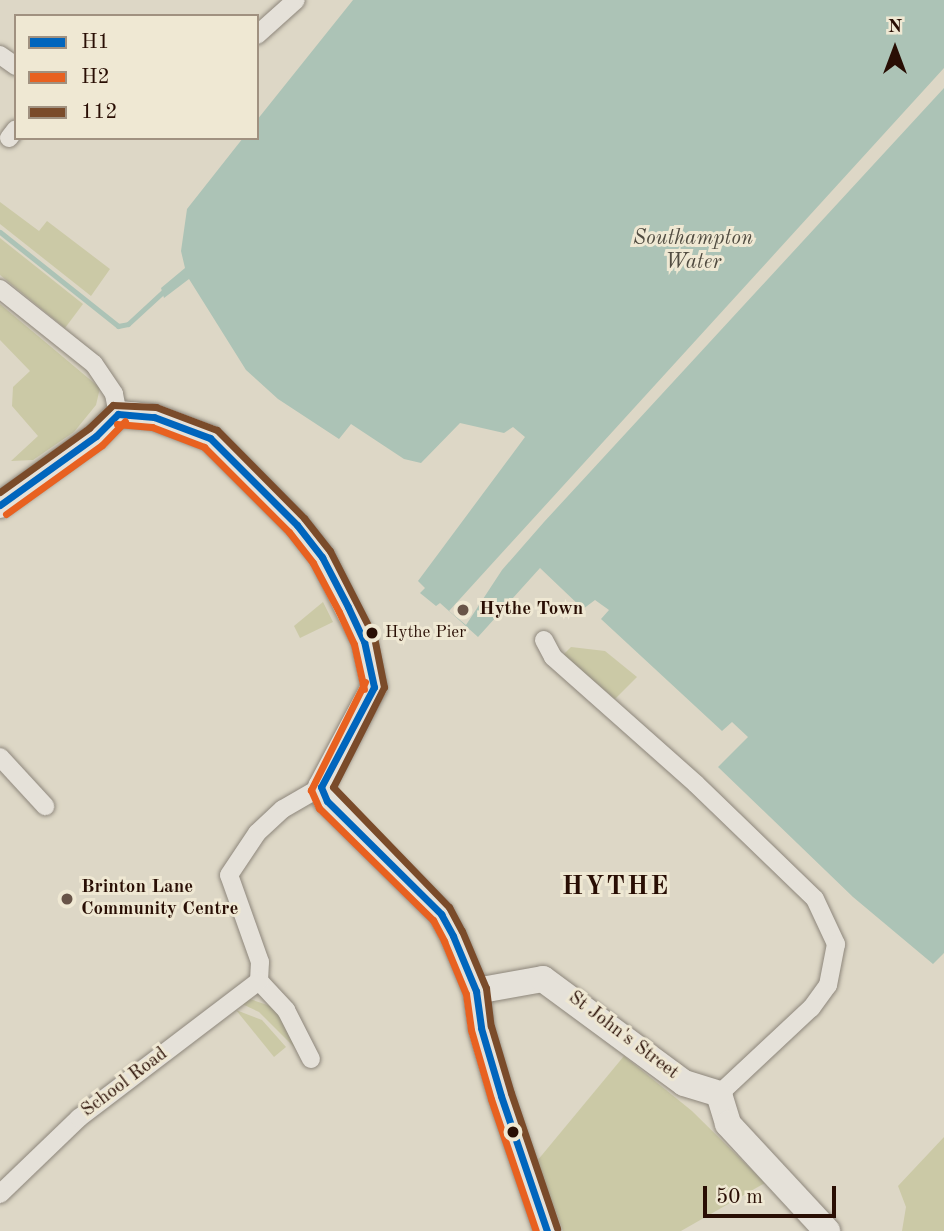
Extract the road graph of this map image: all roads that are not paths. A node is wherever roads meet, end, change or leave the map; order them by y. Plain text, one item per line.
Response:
1 (296, 0) edge
2 (259, 33) edge
3 (0, 289) edge
4 (118, 414) junction
5 (0, 505) edge
6 (544, 640) dead end
7 (0, 757) edge
8 (321, 787) junction
9 (45, 806) dead end
10 (259, 981) junction
11 (476, 991) junction
12 (311, 1059) dead end
13 (719, 1094) junction
14 (0, 1194) edge
15 (547, 1231) edge
16 (827, 1231) edge

1 - 2 street
3 - 4 street
4 - 5 street
4 - 8 street
6 - 13 street
7 - 9 street
8 - 10 street
8 - 11 street
10 - 12 street
10 - 14 street, School Road
11 - 13 street, St John's Street
11 - 15 street
13 - 16 street

